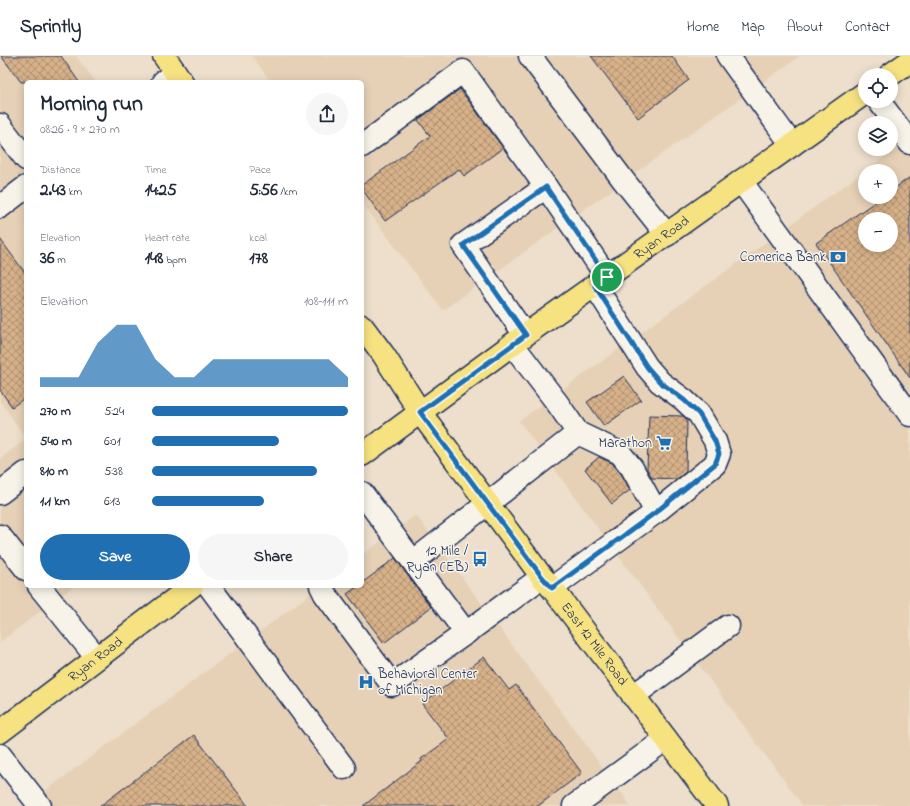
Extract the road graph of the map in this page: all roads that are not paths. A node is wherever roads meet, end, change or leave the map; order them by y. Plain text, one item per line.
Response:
1 (530, 56) edge
2 (728, 56) edge
3 (910, 61) edge
4 (898, 69) edge
5 (858, 98) edge
6 (884, 108) edge
7 (0, 125) edge
8 (910, 143) edge
9 (792, 144) junction
10 (364, 145) edge
11 (24, 156) edge
12 (741, 181) junction
13 (546, 187) junction
14 (24, 194) edge
15 (0, 207) edge
16 (667, 235) junction
17 (601, 281) junction
18 (364, 329) edge
19 (519, 340) junction
20 (420, 412) junction
21 (910, 415) edge
22 (578, 433) junction
23 (364, 454) edge
24 (24, 475) edge
25 (0, 493) edge
26 (364, 496) edge
27 (487, 503) junction
28 (656, 512) junction
29 (0, 536) edge
30 (414, 561) junction
31 (24, 566) edge
32 (547, 583) junction
33 (41, 588) edge
34 (189, 588) edge
35 (210, 588) edge
36 (322, 588) edge
37 (728, 626) dead end
38 (466, 633) junction
39 (97, 658) junction
40 (633, 696) junction
41 (0, 732) edge
42 (666, 739) junction
43 (0, 755) edge
44 (344, 768) dead end
45 (40, 806) edge
46 (574, 806) edge
47 (717, 806) edge

1 - 16 street
2 - 9 street
3 - 4 main road
5 - 9 main road, Ryan Road
6 - 8 street
7 - 11 street
9 - 12 main road, Ryan Road
10 - 13 street
12 - 16 main road, Ryan Road
12 - 21 street
13 - 17 street
13 - 19 street
14 - 15 street
16 - 17 main road, Ryan Road
17 - 19 main road, Ryan Road
17 - 28 street
18 - 20 main road, East 12 Mile Road
19 - 20 main road, Ryan Road
19 - 22 street
20 - 23 main road, Ryan Road
20 - 27 main road, East 12 Mile Road
22 - 27 street
22 - 28 street
24 - 25 street
26 - 30 street
27 - 30 street
27 - 32 main road, East 12 Mile Road
28 - 32 street
29 - 31 street
30 - 38 street
32 - 38 street
32 - 40 main road, East 12 Mile Road
33 - 39 street
34 - 39 main road, Ryan Road
35 - 44 street
36 - 38 street
37 - 40 street
39 - 41 main road, Ryan Road
40 - 42 main road, East 12 Mile Road
42 - 46 street
42 - 47 main road, East 12 Mile Road
43 - 45 street

